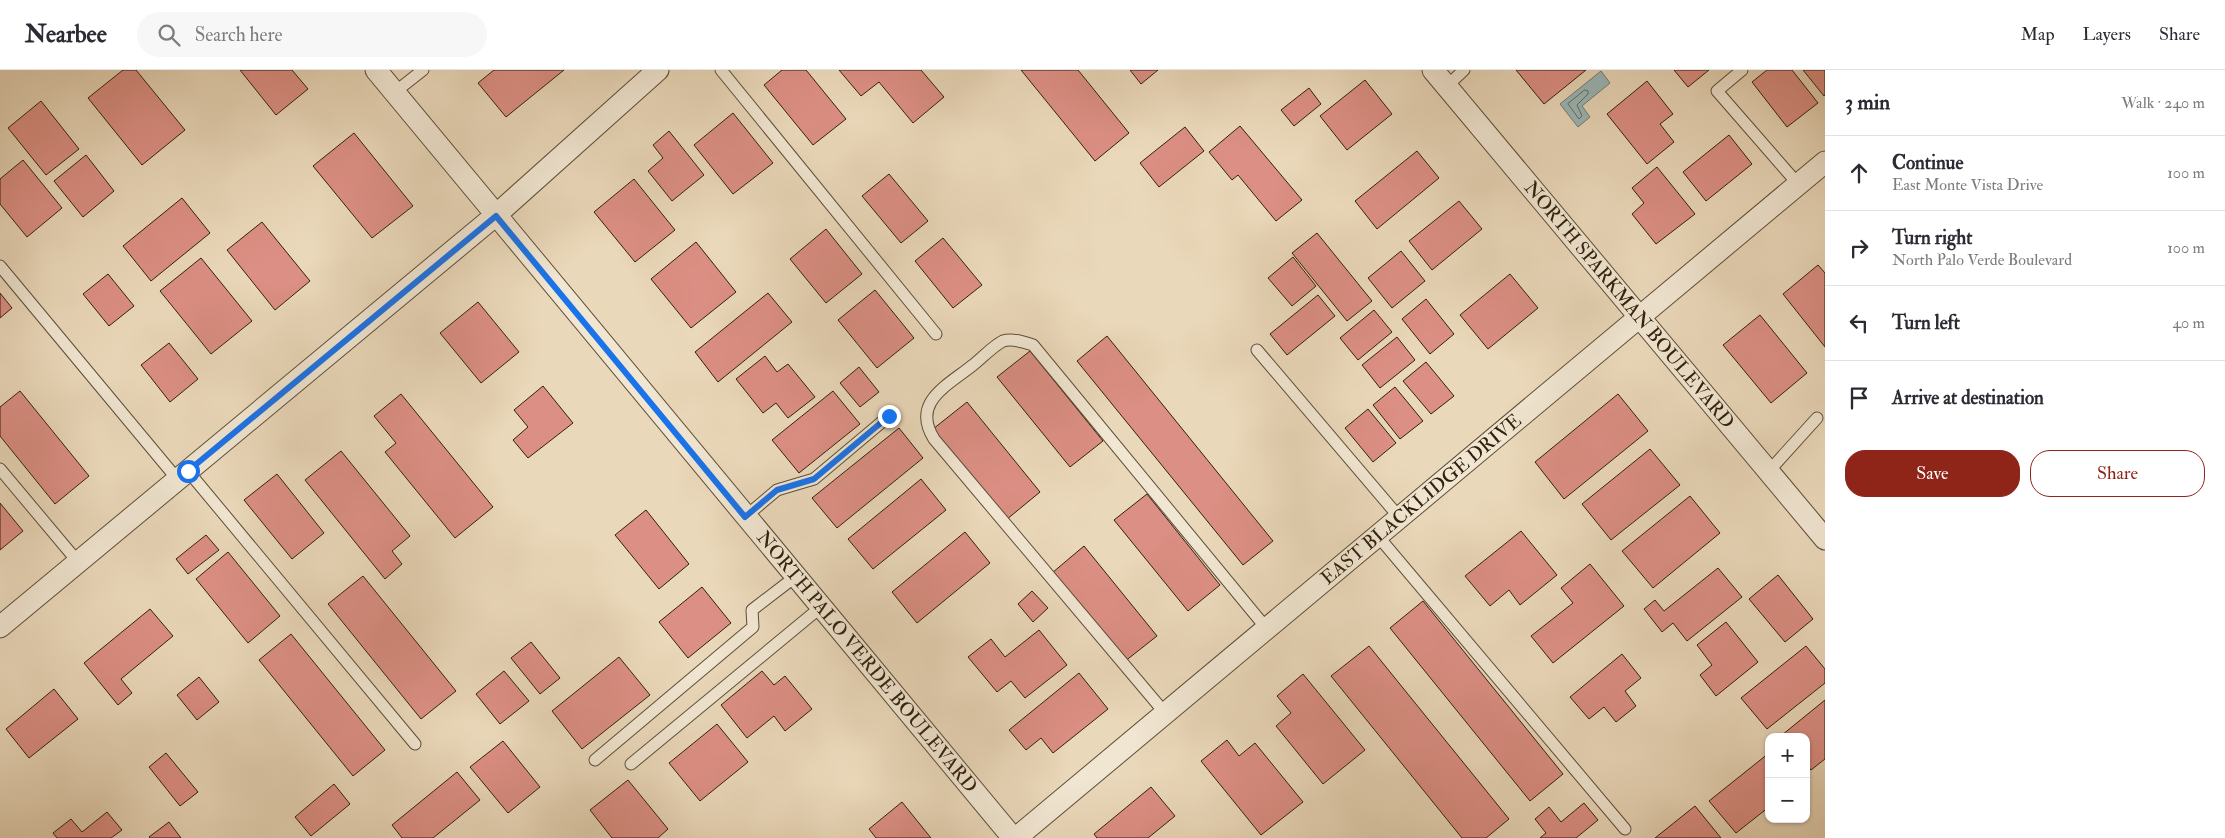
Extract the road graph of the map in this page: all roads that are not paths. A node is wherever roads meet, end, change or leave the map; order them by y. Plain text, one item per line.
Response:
1 (376, 70) edge
2 (422, 70) edge
3 (658, 70) edge
4 (721, 70) edge
5 (1433, 70) edge
6 (1464, 70) edge
7 (1742, 70) edge
8 (1447, 86) junction
9 (395, 92) junction
10 (1825, 162) edge
11 (1798, 184) junction
12 (496, 216) junction
13 (0, 266) edge
14 (1638, 316) junction
15 (936, 334) dead end
16 (1257, 350) dead end
17 (889, 416) dead end
18 (1816, 418) dead end
19 (0, 469) edge
20 (1769, 471) junction
21 (183, 476) junction
22 (745, 517) junction
23 (1399, 517) junction
24 (1377, 535) junction
25 (1825, 540) edge
26 (78, 562) junction
27 (795, 577) junction
28 (821, 607) junction
29 (0, 627) edge
30 (1266, 628) junction
31 (1165, 714) junction
32 (415, 744) dead end
33 (595, 760) dead end
34 (631, 764) dead end
35 (1625, 829) dead end
36 (1015, 838) edge

1 - 9 street, NORTH PALO VERDE BOULEVARD
2 - 9 lane
3 - 12 street
4 - 15 lane
5 - 8 street, NORTH SPARKMAN BOULEVARD
6 - 8 lane
7 - 11 lane
8 - 14 street, NORTH SPARKMAN BOULEVARD
9 - 12 street, NORTH PALO VERDE BOULEVARD
10 - 11 street, EAST BLACKLIDGE DRIVE
11 - 14 street, EAST BLACKLIDGE DRIVE
12 - 21 street
12 - 22 street, NORTH PALO VERDE BOULEVARD
13 - 21 lane
14 - 20 street, NORTH SPARKMAN BOULEVARD
14 - 23 street, EAST BLACKLIDGE DRIVE
16 - 23 lane
17 - 22 lane
18 - 20 lane
19 - 26 lane
20 - 25 street, NORTH SPARKMAN BOULEVARD
21 - 26 street
21 - 32 lane
22 - 27 street, NORTH PALO VERDE BOULEVARD
23 - 24 street, EAST BLACKLIDGE DRIVE
24 - 30 street, EAST BLACKLIDGE DRIVE
24 - 35 lane
26 - 29 street
27 - 28 street, NORTH PALO VERDE BOULEVARD
27 - 33 lane
28 - 34 lane
28 - 36 street, NORTH PALO VERDE BOULEVARD
30 - 31 street, EAST BLACKLIDGE DRIVE
30 - 31 lane
31 - 36 street, EAST BLACKLIDGE DRIVE

